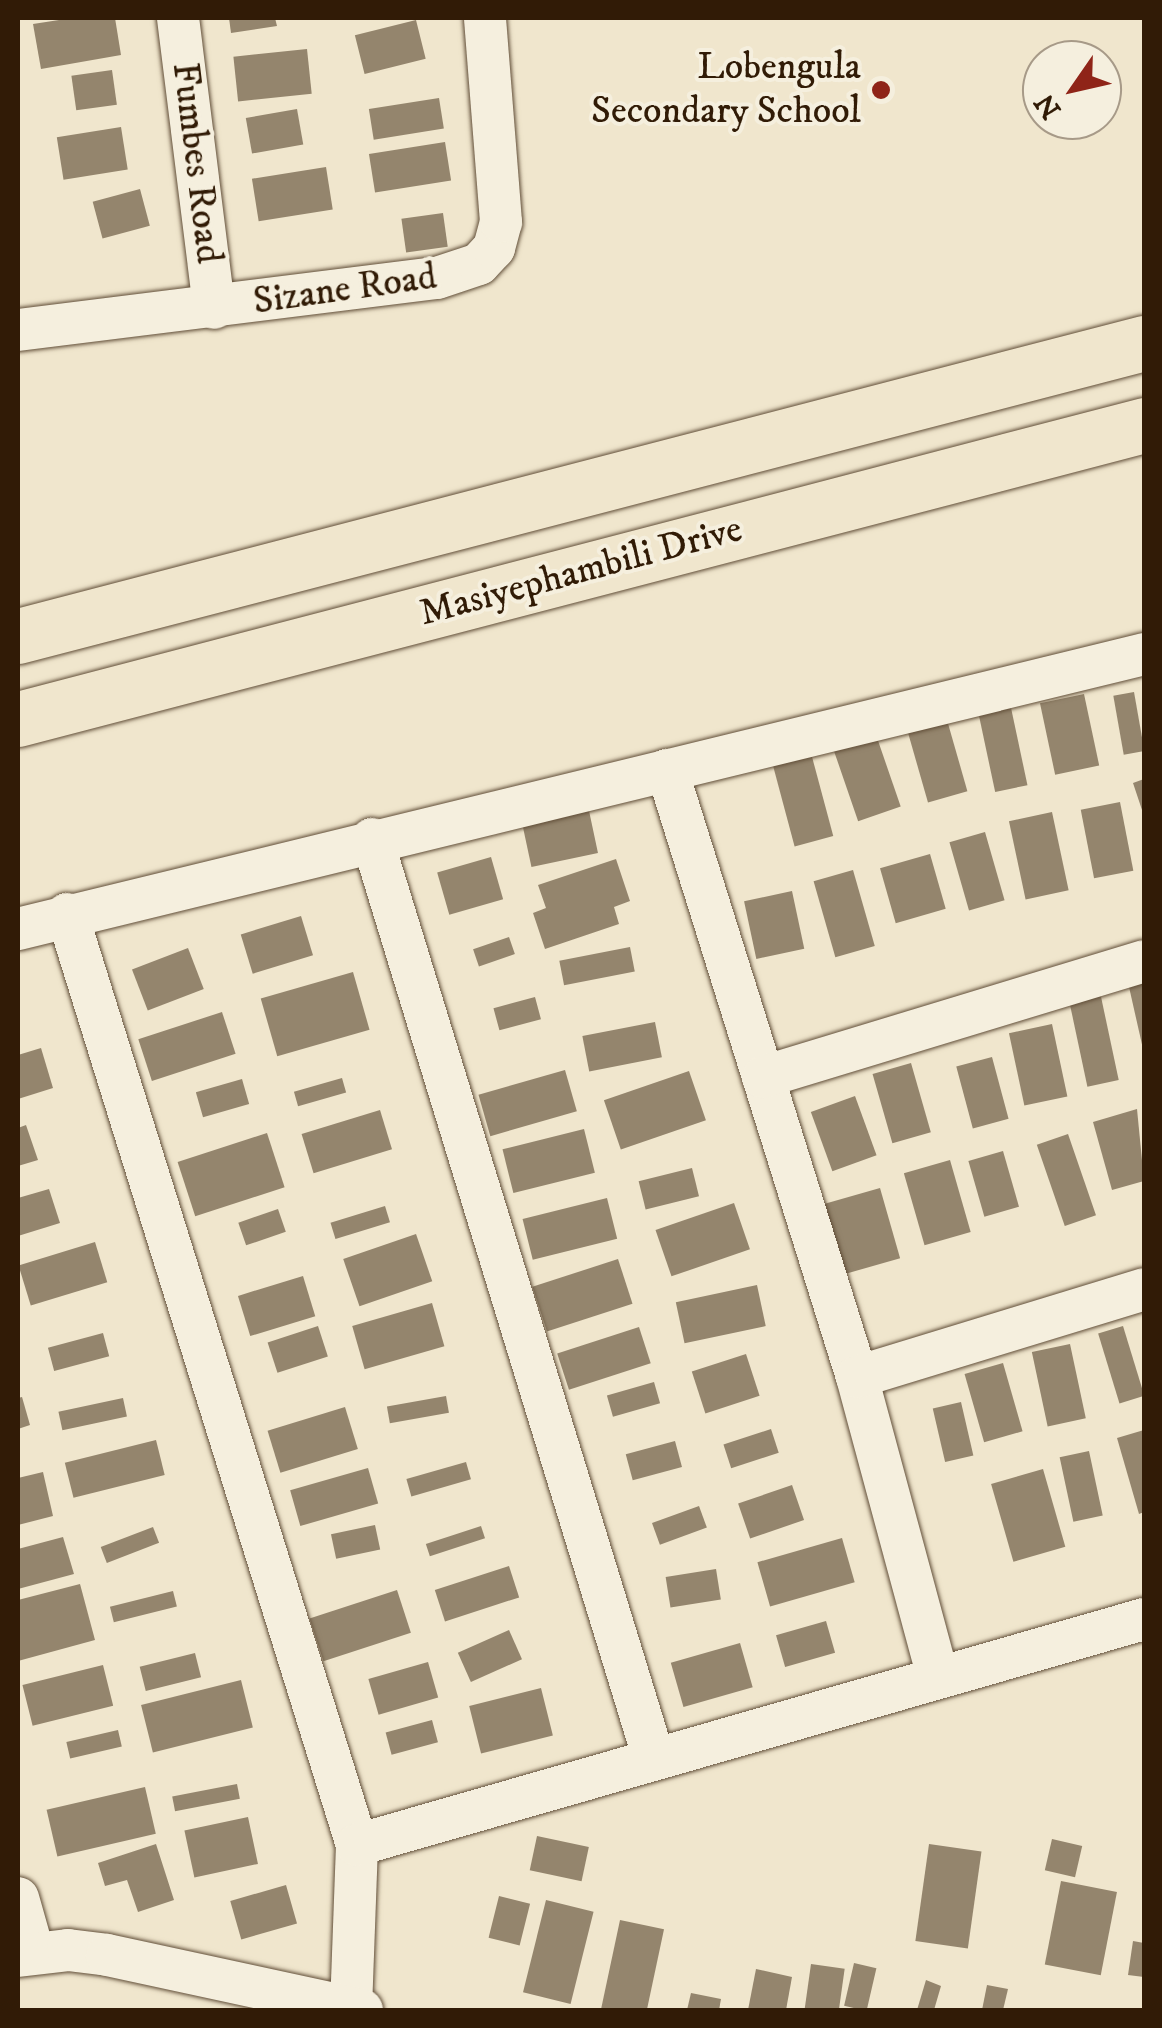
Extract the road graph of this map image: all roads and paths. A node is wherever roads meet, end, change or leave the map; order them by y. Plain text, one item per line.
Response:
1 (178, 18) edge
2 (485, 18) edge
3 (214, 308) junction
4 (18, 330) edge
5 (1144, 343) edge
6 (1144, 425) edge
7 (18, 636) edge
8 (1144, 654) edge
9 (18, 719) edge
10 (667, 770) junction
11 (372, 839) junction
12 (67, 914) junction
13 (18, 929) edge
14 (1144, 962) edge
15 (763, 1077) junction
16 (1144, 1289) edge
17 (857, 1377) junction
18 (1144, 1620) edge
19 (936, 1674) junction
20 (652, 1756) junction
21 (357, 1845) junction
22 (18, 1898) edge
23 (26, 1953) edge
24 (356, 2009) edge

1 - 3 street, Fumbes Road
2 - 3 street, Sizane Road
3 - 4 street, Sizane Road
5 - 7 main road, Masiyephambili Drive
6 - 9 main road, Masiyephambili Drive
8 - 10 street
10 - 11 street
10 - 15 street
11 - 12 street
11 - 20 street
12 - 13 street
12 - 21 street
14 - 15 street
15 - 17 street
16 - 17 street
17 - 19 street
18 - 19 street
19 - 20 street
20 - 21 street
21 - 24 street
22 - 23 street
23 - 24 street

